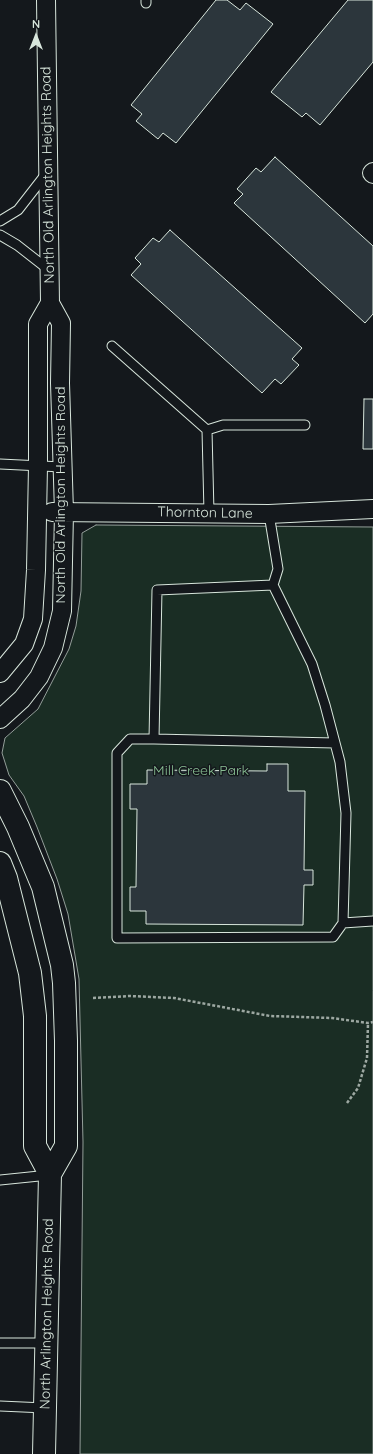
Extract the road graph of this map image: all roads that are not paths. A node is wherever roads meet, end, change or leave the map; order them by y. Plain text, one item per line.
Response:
1 (46, 0) edge
2 (48, 172) junction
3 (0, 221) edge
4 (0, 235) edge
5 (49, 270) junction
6 (50, 303) junction
7 (112, 346) dead end
8 (305, 425) dead end
9 (206, 430) junction
10 (0, 464) edge
11 (38, 466) junction
12 (62, 467) junction
13 (373, 509) edge
14 (37, 512) junction
15 (64, 512) junction
16 (209, 513) junction
17 (269, 514) junction
18 (273, 585) junction
19 (0, 673) edge
20 (0, 719) edge
21 (154, 738) junction
22 (335, 743) junction
23 (0, 791) edge
24 (0, 863) edge
25 (373, 921) edge
26 (343, 923) junction
27 (50, 1174) junction
28 (0, 1180) edge
29 (0, 1343) edge
30 (47, 1343) junction
31 (0, 1406) edge
32 (45, 1408) junction
33 (44, 1454) edge

1 - 2 street, North Old Arlington Heights Road
2 - 3 lane
2 - 5 street, North Old Arlington Heights Road
4 - 5 lane
5 - 6 street, North Old Arlington Heights Road
6 - 11 street, North Old Arlington Heights Road
6 - 12 street, North Old Arlington Heights Road
7 - 9 lane
8 - 9 lane
9 - 16 lane
10 - 11 lane
11 - 12 lane
11 - 14 street, North Old Arlington Heights Road
12 - 15 street, North Old Arlington Heights Road
13 - 17 street, Thornton Lane
14 - 15 street, Thornton Lane
14 - 19 street, North Old Arlington Heights Road
15 - 16 street, Thornton Lane
15 - 20 street, North Old Arlington Heights Road
16 - 17 street, Thornton Lane
17 - 18 lane
18 - 21 lane
18 - 22 lane
21 - 22 lane
21 - 26 lane
22 - 26 lane
23 - 27 main road, North Arlington Heights Road
24 - 27 main road, North Arlington Heights Road
25 - 26 lane
27 - 28 lane
27 - 30 main road, North Arlington Heights Road
29 - 30 lane
30 - 32 main road, North Arlington Heights Road
31 - 32 lane
32 - 33 main road, North Arlington Heights Road

